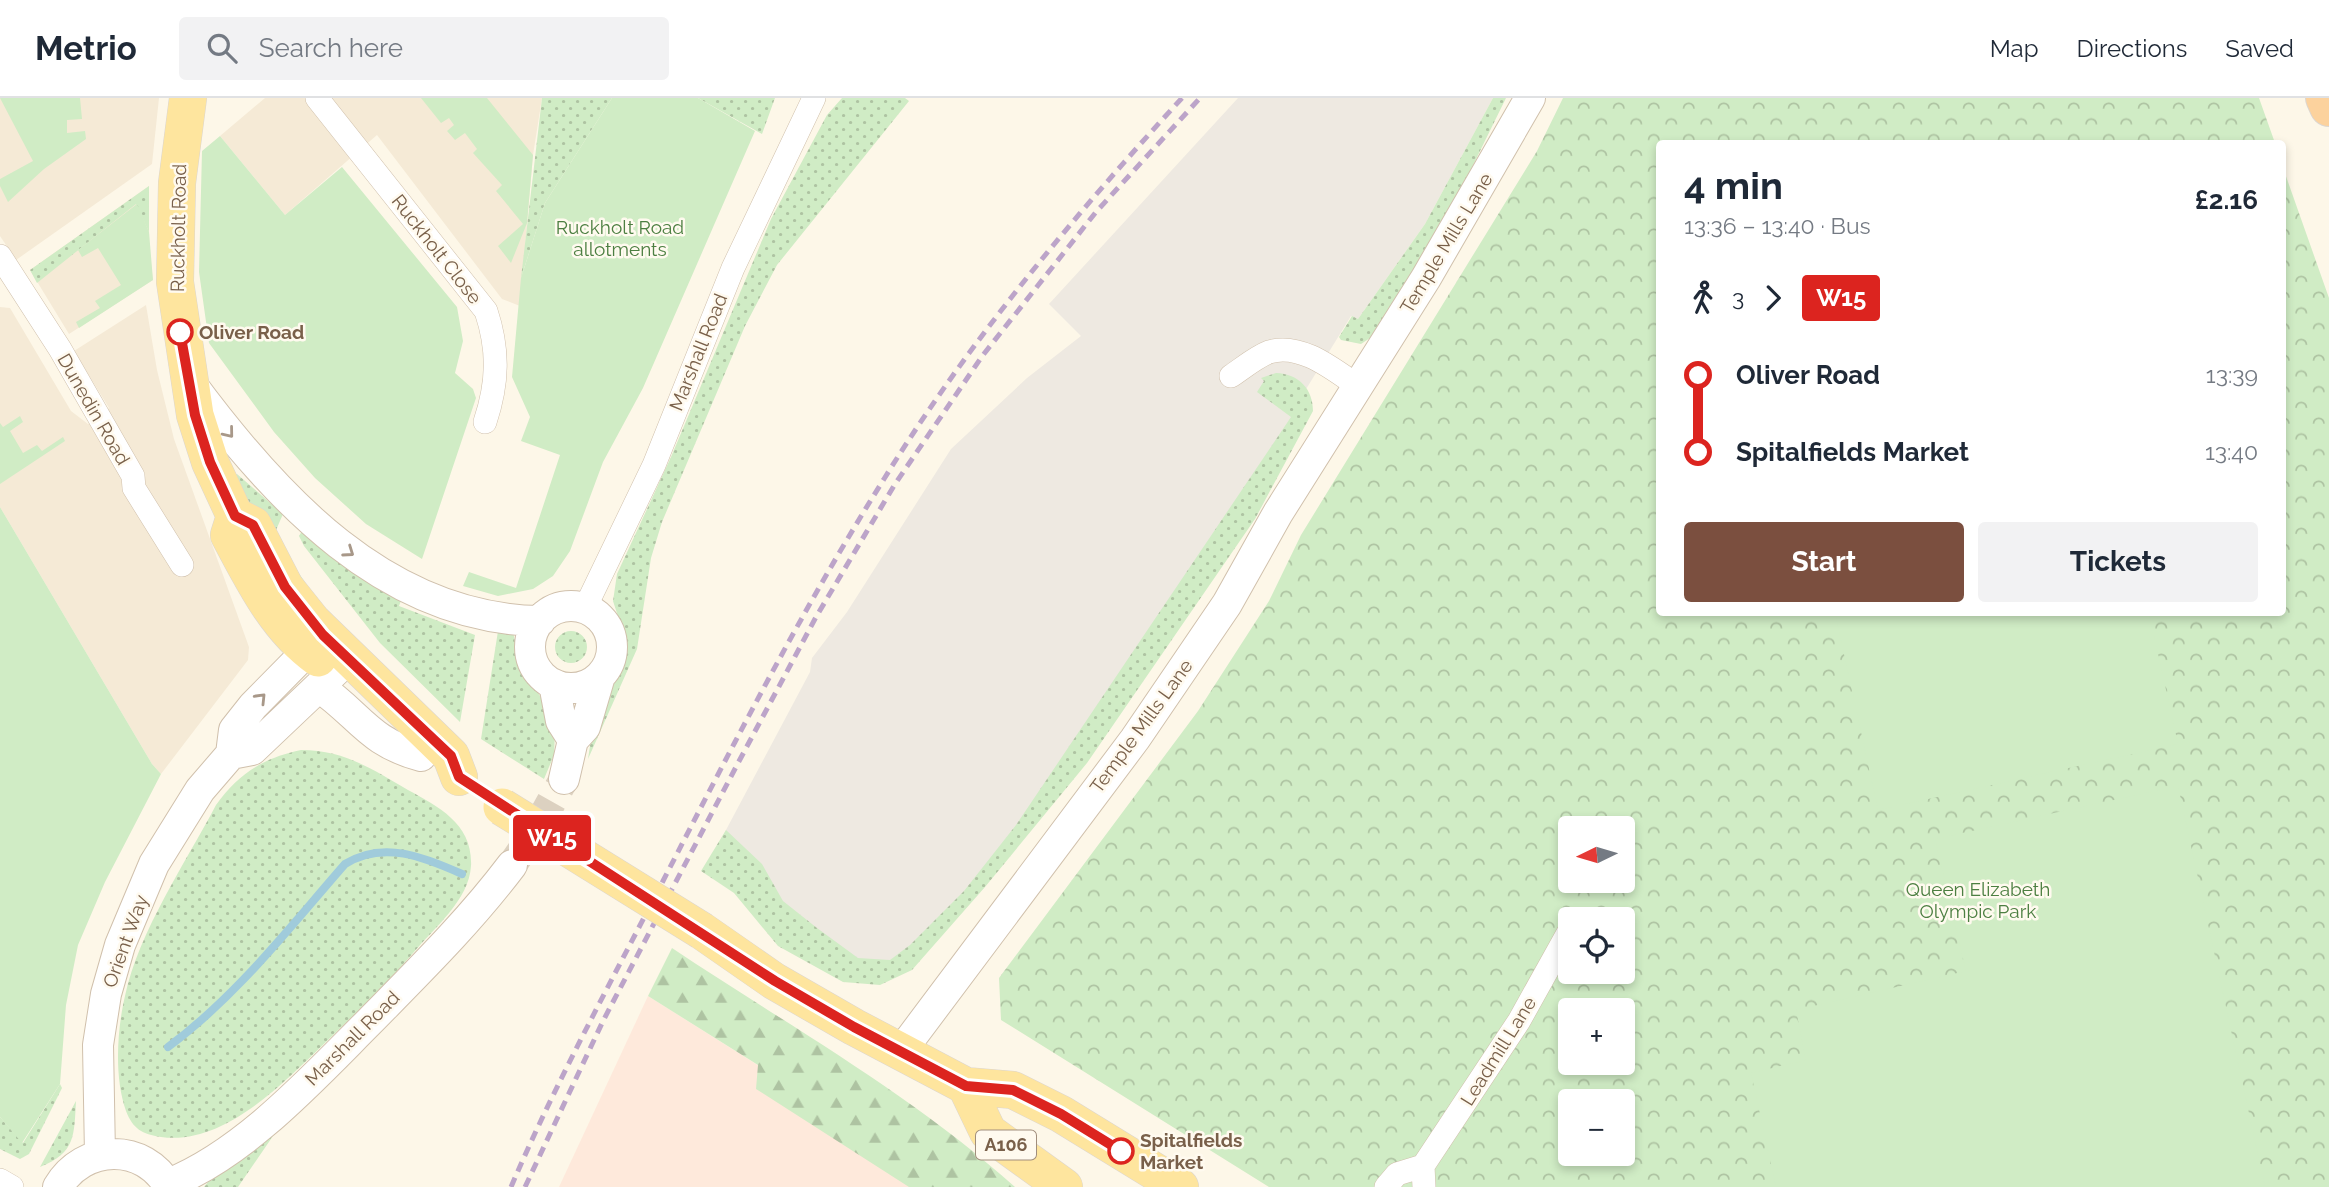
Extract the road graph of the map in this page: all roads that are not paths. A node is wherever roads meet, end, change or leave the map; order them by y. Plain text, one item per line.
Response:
1 (188, 98) edge
2 (317, 98) edge
3 (814, 98) edge
4 (1530, 98) edge
5 (2325, 98) edge
6 (2329, 107) edge
7 (0, 256) edge
8 (8, 285) edge
9 (1231, 376) dead end
10 (188, 379) junction
11 (1359, 387) junction
12 (485, 422) dead end
13 (181, 565) dead end
14 (585, 608) junction
15 (540, 621) junction
16 (327, 660) junction
17 (600, 677) junction
18 (554, 684) junction
19 (573, 740) junction
20 (459, 777) junction
21 (564, 779) tunnel mouth
22 (512, 864) tunnel mouth
23 (1558, 951) edge
24 (902, 1050) junction
25 (966, 1086) junction
26 (100, 1155) junction
27 (1423, 1177) edge
28 (0, 1180) edge
29 (168, 1186) edge
30 (12, 1187) edge
31 (58, 1187) edge
32 (1065, 1187) edge
33 (1180, 1187) edge
34 (1386, 1187) edge

1 - 10 main road, Ruckholt Road / A106
2 - 12 street, Ruckholt Close
3 - 14 street, Marshall Road
4 - 11 street, Temple Mills Lane
5 - 6 highway
7 - 8 street, Dunedin Road
8 - 13 street, Dunedin Road
9 - 11 street
10 -> 15 street
10 - 16 main road, Ruckholt Road / A106
11 - 24 street, Temple Mills Lane
14 - 15 street
14 - 17 street
15 - 18 street
16 - 20 main road, Ruckholt Road / A106
16 - 20 main road, Ruckholt Road / A106
16 - 26 street, Orient Way
17 - 18 street
17 - 19 street
18 - 19 street
19 - 21 street
20 - 24 main road, Ruckholt Road / A106, bridge
22 - 29 street, Marshall Road
23 - 27 street, Leadmill Lane
24 - 25 main road, Ruckholt Road / A106
25 - 32 main road, A106
25 - 33 main road, Ruckholt Road / A106
26 - 29 street
26 - 31 street
27 - 34 street, Leadmill Lane
28 - 30 street

